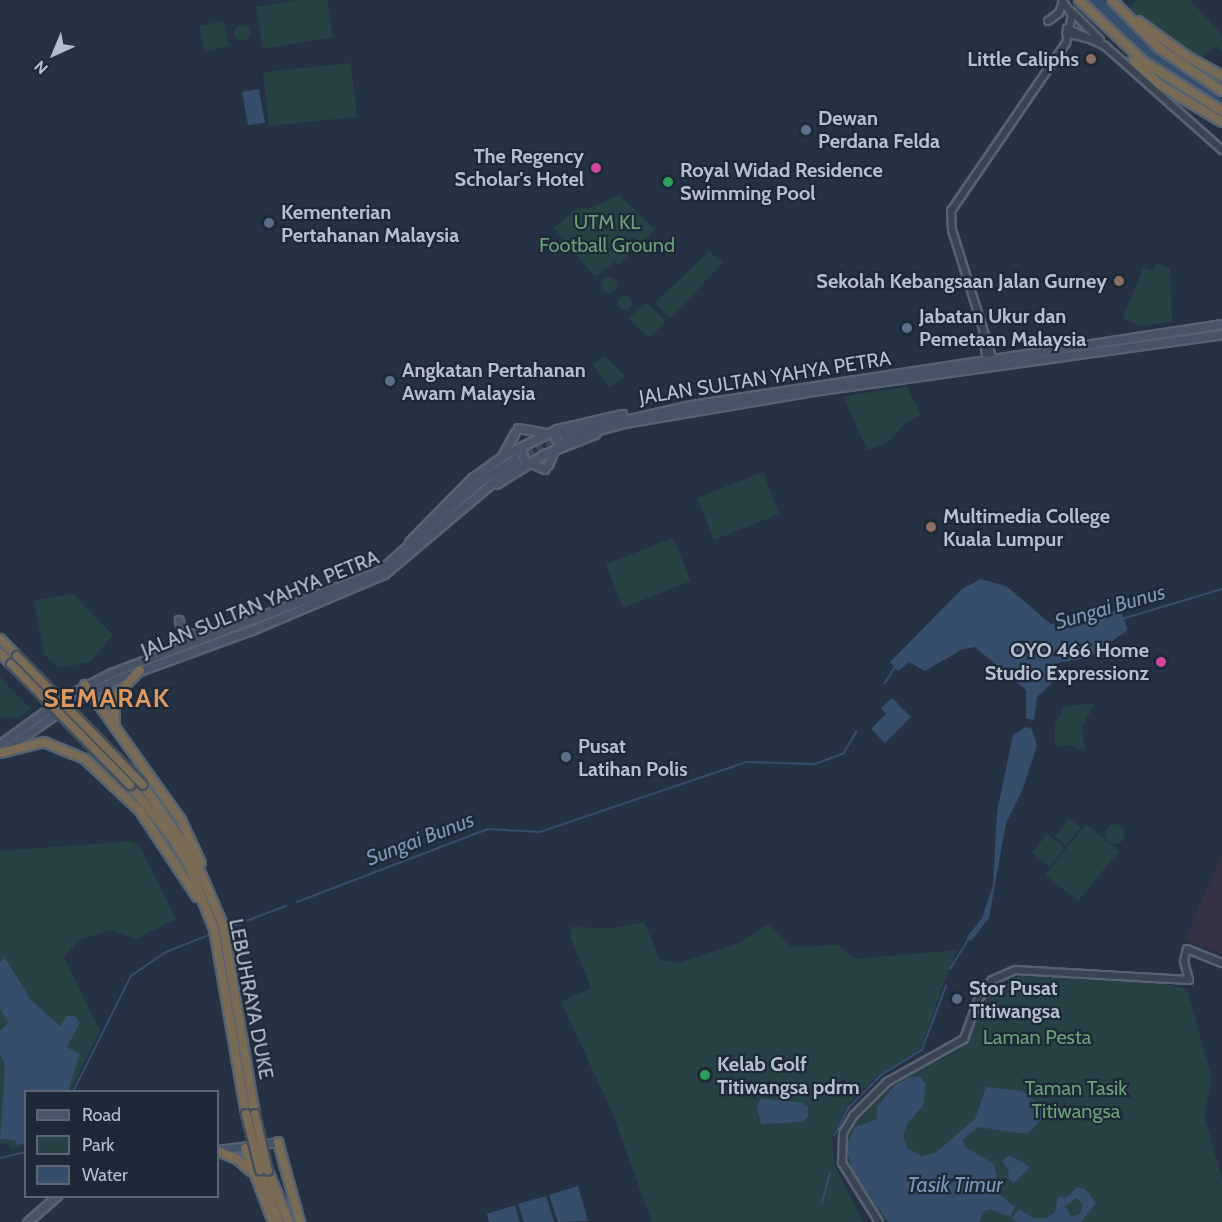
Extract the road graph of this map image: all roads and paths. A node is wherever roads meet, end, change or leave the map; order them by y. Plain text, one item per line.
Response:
1 (1079, 0) edge
2 (1112, 0) edge
3 (1062, 1) edge
4 (1126, 15) junction
5 (1048, 21) dead end
6 (1068, 31) junction
7 (1118, 41) junction
8 (1105, 46) junction
9 (1222, 75) edge
10 (1222, 91) edge
11 (1222, 111) edge
12 (1222, 122) edge
13 (1222, 150) edge
14 (1222, 326) edge
15 (1222, 334) edge
16 (991, 363) junction
17 (665, 413) junction
18 (546, 434) junction
19 (562, 437) junction
20 (554, 450) junction
21 (502, 456) junction
22 (516, 457) junction
23 (528, 463) junction
24 (418, 547) junction
25 (405, 548) junction
26 (179, 620) dead end
27 (190, 633) dead end
28 (207, 637) junction
29 (0, 639) edge
30 (198, 640) junction
31 (224, 641) junction
32 (175, 650) junction
33 (0, 653) edge
34 (193, 653) junction
35 (140, 670) junction
36 (88, 689) junction
37 (118, 734) junction
38 (0, 744) edge
39 (0, 753) edge
40 (212, 896) junction
41 (209, 916) junction
42 (218, 927) junction
43 (1222, 963) edge
44 (278, 1142) joint
45 (244, 1148) junction
46 (219, 1150) edge
47 (219, 1150) edge
48 (260, 1171) junction
49 (56, 1198) edge
50 (27, 1222) edge
51 (273, 1222) edge
52 (279, 1222) edge
53 (289, 1222) edge
54 (300, 1222) edge
55 (879, 1222) edge

1 - 7 highway
2 - 4 highway
3 - 5 street
3 - 6 street
3 - 8 street
4 - 9 highway
4 - 10 highway
6 - 8 street
6 - 16 street
7 - 11 highway
7 - 12 highway
8 - 13 street
14 - 16 main road, JALAN SULTAN YAHYA PETRA
15 - 16 main road, JALAN SULTAN YAHYA PETRA
16 - 17 main road, JALAN SULTAN YAHYA PETRA
17 - 19 main road, JALAN SULTAN YAHYA PETRA
17 - 19 main road
18 - 19 main road
18 - 21 main road
18 - 22 main road
19 - 20 main road
20 - 23 main road
20 - 23 main road
21 - 22 main road
21 - 25 main road
22 - 23 main road
22 - 24 main road, JALAN SULTAN YAHYA PETRA
22 - 25 main road, JALAN SULTAN YAHYA PETRA
23 - 24 main road
24 - 31 main road, JALAN SULTAN YAHYA PETRA
25 - 28 main road, JALAN SULTAN YAHYA PETRA
26 - 32 main road
27 - 28 main road
28 - 30 main road, JALAN SULTAN YAHYA PETRA
29 - 40 highway, LEBUHRAYA DUKE, bridge
30 - 31 main road
30 - 32 main road, JALAN SULTAN YAHYA PETRA
30 - 34 main road
31 - 34 main road, JALAN SULTAN YAHYA PETRA
32 - 36 main road, JALAN SULTAN YAHYA PETRA
33 - 41 highway, LEBUHRAYA DUKE, bridge
34 - 35 main road, JALAN SULTAN YAHYA PETRA
35 - 36 main road, JALAN SULTAN YAHYA PETRA
35 - 37 highway
36 - 37 highway
36 - 38 main road, JALAN SULTAN YAHYA PETRA
36 - 39 main road, JALAN SULTAN YAHYA PETRA
37 - 40 highway
39 - 41 highway
40 - 42 highway, LEBUHRAYA DUKE
41 - 42 highway, LEBUHRAYA DUKE
42 - 48 highway, LEBUHRAYA DUKE, bridge
43 - 55 street
44 - 45 main road
44 - 54 highway
45 - 47 main road
45 - 48 highway
46 - 48 highway
48 - 51 highway
48 - 52 highway, LEBUHRAYA DUKE
48 - 53 highway, LEBUHRAYA DUKE
49 - 50 main road

